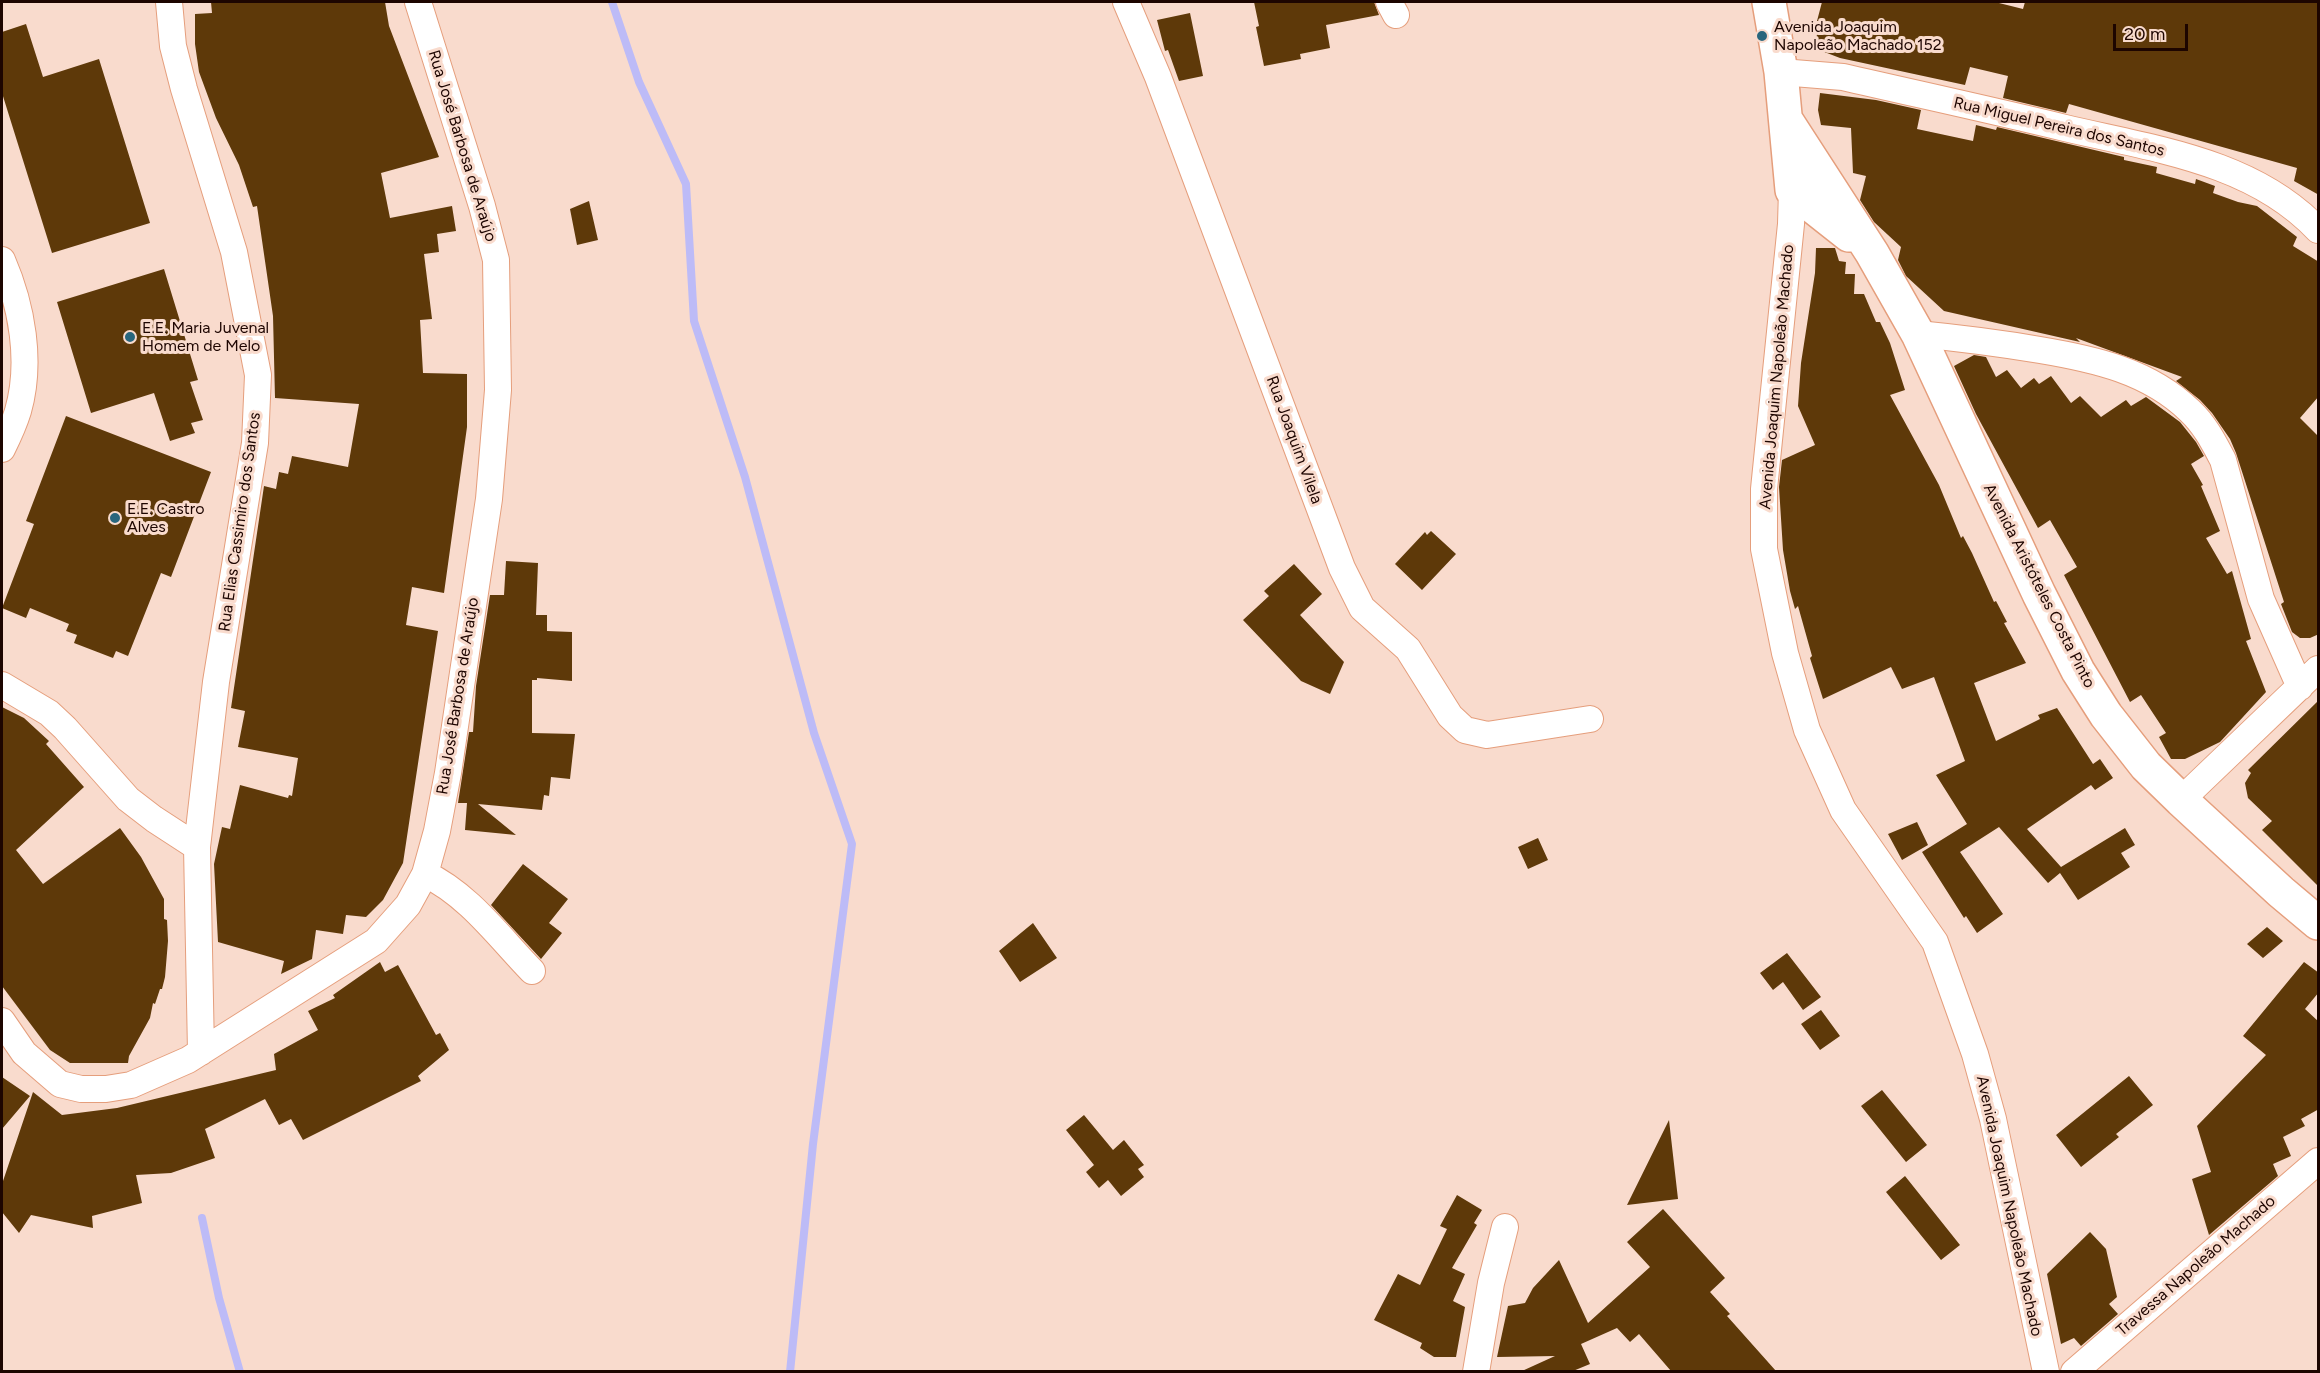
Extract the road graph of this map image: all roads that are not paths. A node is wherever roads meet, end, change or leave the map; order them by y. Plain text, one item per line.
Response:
1 (169, 2) edge
2 (418, 2) edge
3 (1126, 2) edge
4 (1769, 2) edge
5 (1781, 72) junction
6 (1786, 120) junction
7 (1792, 190) junction
8 (2319, 230) edge
9 (1872, 253) junction
10 (2, 260) edge
11 (1917, 334) junction
12 (2, 449) edge
13 (2319, 669) edge
14 (2, 685) edge
15 (2300, 687) junction
16 (1590, 719) dead end
17 (2181, 800) junction
18 (197, 847) junction
19 (425, 874) junction
20 (2319, 923) edge
21 (532, 971) dead end
22 (2, 1021) edge
23 (201, 1052) junction
24 (2319, 1161) edge
25 (1505, 1227) dead end
26 (1476, 1371) edge
27 (2046, 1371) edge
28 (2074, 1371) edge

1 - 18 street, Rua Elias Cassimiro dos Santos
2 - 19 street, Rua José Barbosa de Araújo
3 - 16 street, Rua Joaquim Vilela
4 - 5 main road
5 - 6 main road
5 - 8 street, Rua Miguel Pereira dos Santos
6 - 7 main road
6 - 9 main road, Avenida Aristóteles Costa Pinto
7 - 9 main road, Avenida Aristóteles Costa Pinto
7 - 27 street, Avenida Joaquim Napoleão Machado
9 - 11 main road, Avenida Aristóteles Costa Pinto
10 - 12 street
11 - 15 street
11 - 17 main road, Avenida Aristóteles Costa Pinto
13 - 15 street
14 - 18 street
15 - 17 street
17 - 20 main road, Avenida Aristóteles Costa Pinto
18 - 23 street, Rua Elias Cassimiro dos Santos
19 - 21 street
19 - 23 street, Rua José Barbosa de Araújo
22 - 23 street, Rua José Barbosa de Araújo
24 - 28 street, Travessa Napoleão Machado
25 - 26 street

